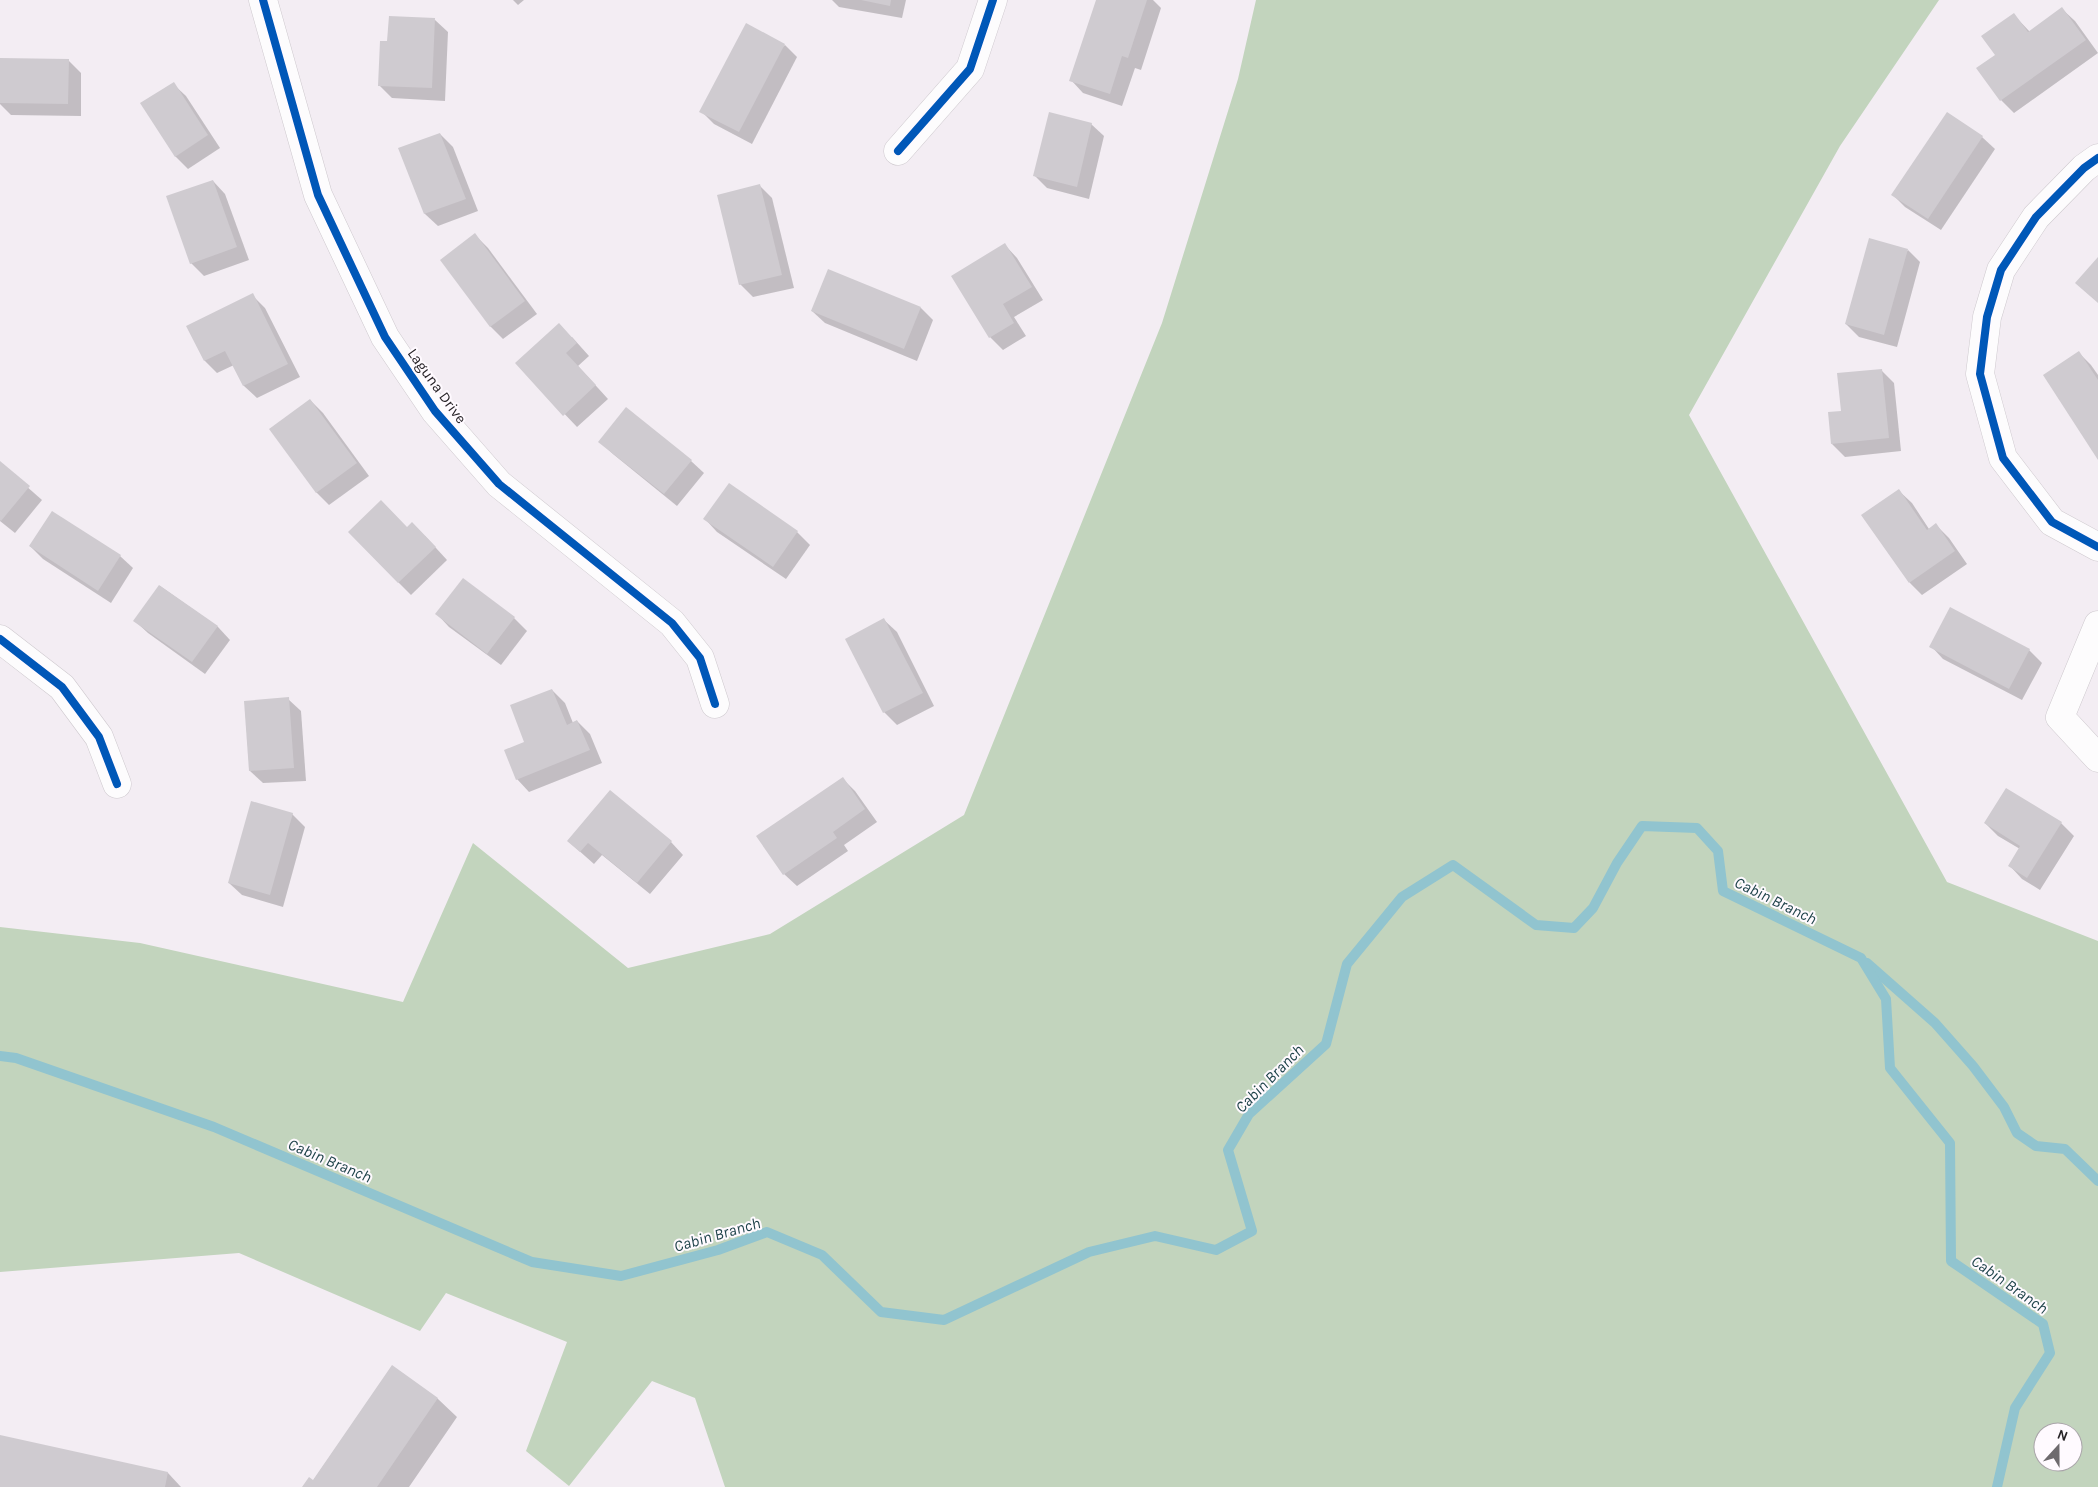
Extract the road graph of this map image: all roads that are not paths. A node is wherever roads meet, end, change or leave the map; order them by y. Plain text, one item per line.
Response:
1 (263, 0) edge
2 (993, 0) edge
3 (898, 151) dead end
4 (2098, 158) edge
5 (2098, 547) edge
6 (2098, 625) edge
7 (0, 639) edge
8 (715, 704) dead end
9 (2098, 758) edge
10 (117, 784) dead end

1 - 8 street, Laguna Drive
2 - 3 street
4 - 5 street
6 - 9 street
7 - 10 street

